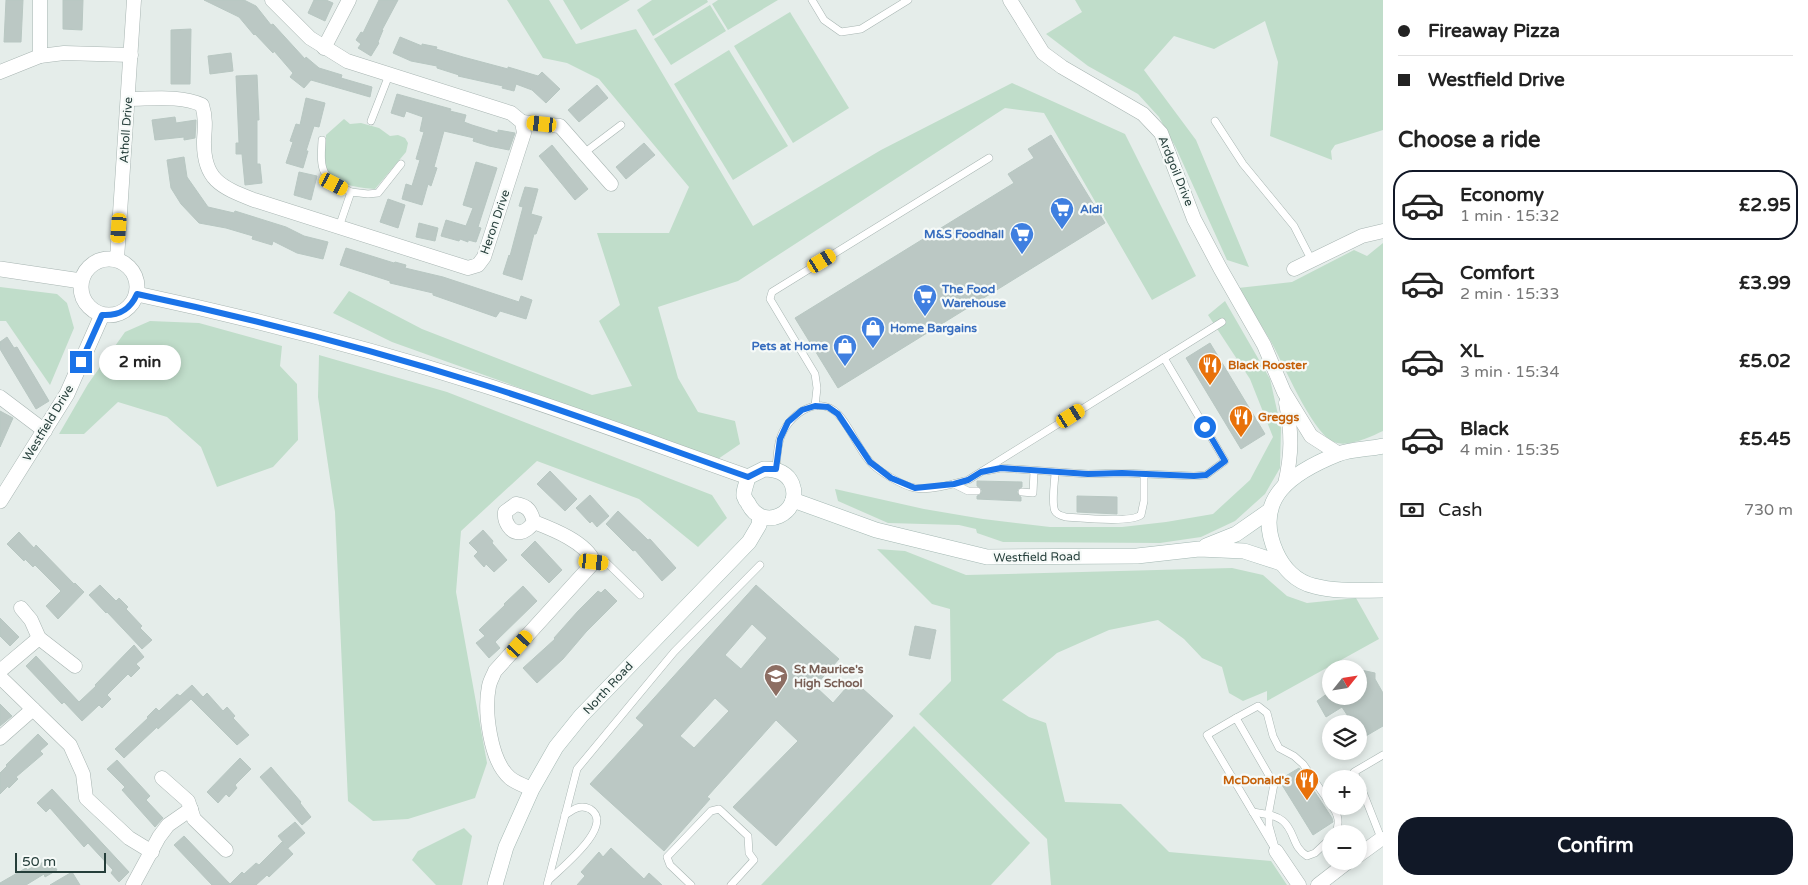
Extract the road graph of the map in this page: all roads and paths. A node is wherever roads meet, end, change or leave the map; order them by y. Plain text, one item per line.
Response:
1 (40, 0) edge
2 (134, 0) edge
3 (272, 0) edge
4 (349, 0) edge
5 (812, 0) edge
6 (908, 0) edge
7 (1010, 0) edge
8 (324, 48) junction
9 (131, 55) junction
10 (40, 56) junction
11 (0, 72) edge
12 (389, 75) junction
13 (128, 99) junction
14 (371, 121) dead end
15 (1215, 121) dead end
16 (522, 122) junction
17 (621, 125) dead end
18 (322, 140) dead end
19 (584, 154) junction
20 (989, 158) dead end
21 (401, 164) dead end
22 (611, 184) dead end
23 (351, 192) junction
24 (339, 227) junction
25 (1383, 231) edge
26 (117, 259) junction
27 (1313, 261) junction
28 (0, 269) edge
29 (1294, 269) dead end
30 (81, 281) junction
31 (137, 294) junction
32 (102, 315) junction
33 (1222, 322) dead end
34 (1164, 358) junction
35 (1284, 392) junction
36 (0, 397) edge
37 (815, 406) junction
38 (45, 431) junction
39 (1383, 446) edge
40 (1331, 453) junction
41 (776, 469) junction
42 (1034, 471) junction
43 (981, 472) junction
44 (1055, 472) junction
45 (1144, 475) junction
46 (748, 477) junction
47 (954, 484) junction
48 (1285, 484) junction
49 (977, 491) dead end
50 (1022, 492) dead end
51 (793, 500) junction
52 (0, 501) edge
53 (1269, 510) junction
54 (760, 517) junction
55 (534, 522) dead end
56 (1199, 549) junction
57 (594, 562) junction
58 (1281, 564) junction
59 (760, 565) dead end
60 (1383, 590) edge
61 (640, 595) dead end
62 (21, 608) dead end
63 (39, 638) junction
64 (75, 666) dead end
65 (0, 671) edge
66 (0, 677) edge
67 (33, 709) junction
68 (1236, 718) junction
69 (0, 738) edge
70 (1383, 755) edge
71 (1357, 770) edge
72 (162, 778) dead end
73 (532, 789) junction
74 (1322, 792) edge
75 (1367, 801) edge
76 (191, 809) junction
77 (1253, 812) junction
78 (565, 815) junction
79 (1269, 815) junction
80 (1382, 838) edge
81 (1322, 846) edge
82 (1367, 848) edge
83 (226, 850) dead end
84 (1276, 850) junction
85 (152, 852) junction
86 (1337, 870) edge
87 (547, 883) edge
88 (133, 885) edge
89 (495, 885) edge
90 (691, 885) edge
91 (731, 885) edge
92 (1299, 885) edge
93 (1318, 885) edge

1 - 10 street
2 - 9 street, Atholl Drive
3 - 8 street
4 - 8 street
5 - 6 lane
7 - 35 street, Ardgoil Drive
8 - 12 street
9 - 10 street
9 - 13 street, Atholl Drive
10 - 11 street
12 - 14 lane
12 - 16 street
13 - 24 street, Heron Drive
13 - 26 street, Atholl Drive
15 - 27 lane
16 - 19 street
16 - 24 street, Heron Drive
17 - 19 lane
18 - 23 lane
19 - 22 street
20 - 37 lane
21 - 23 lane
23 - 24 lane
25 - 27 street
26 - 30 main road
26 - 31 main road
27 - 29 street
28 - 30 main road
30 - 32 main road
31 - 32 main road
31 - 46 main road
32 - 38 main road, Westfield Drive
33 - 34 lane
34 - 43 lane
34 - 45 lane
35 - 40 street, Ardgoil Drive
35 - 48 street, Ardgoil Drive
36 - 38 street
37 - 41 lane
37 - 47 lane
38 - 52 main road, Westfield Drive
39 - 40 main road
40 - 48 main road
41 - 46 main road
41 - 51 main road
42 - 43 lane
42 - 44 lane
42 - 50 lane
43 - 47 lane
44 - 45 lane
44 - 45 lane
46 - 54 main road
47 - 49 lane
48 - 53 main road
51 - 54 main road
51 - 56 main road, Westfield Road
53 - 56 main road, Westfield Road
53 - 58 main road
54 - 73 main road, North Road
55 - 57 street
56 - 58 main road, Westfield Road
57 - 61 lane
57 - 73 street
58 - 60 main road
59 - 78 lane
62 - 63 street
63 - 64 street
63 - 65 street
66 - 67 street
67 - 69 street
67 - 85 street
68 - 74 lane
68 - 77 lane
68 - 79 lane
70 - 71 lane
72 - 76 street
73 - 89 main road, North Road
75 - 80 lane
76 - 83 street
76 - 85 street
77 - 79 lane
77 - 84 lane
78 - 87 lane
78 - 87 lane
79 - 81 lane
79 - 84 lane
80 - 82 street
84 - 92 street
85 - 88 street
86 - 93 street
90 - 91 lane

